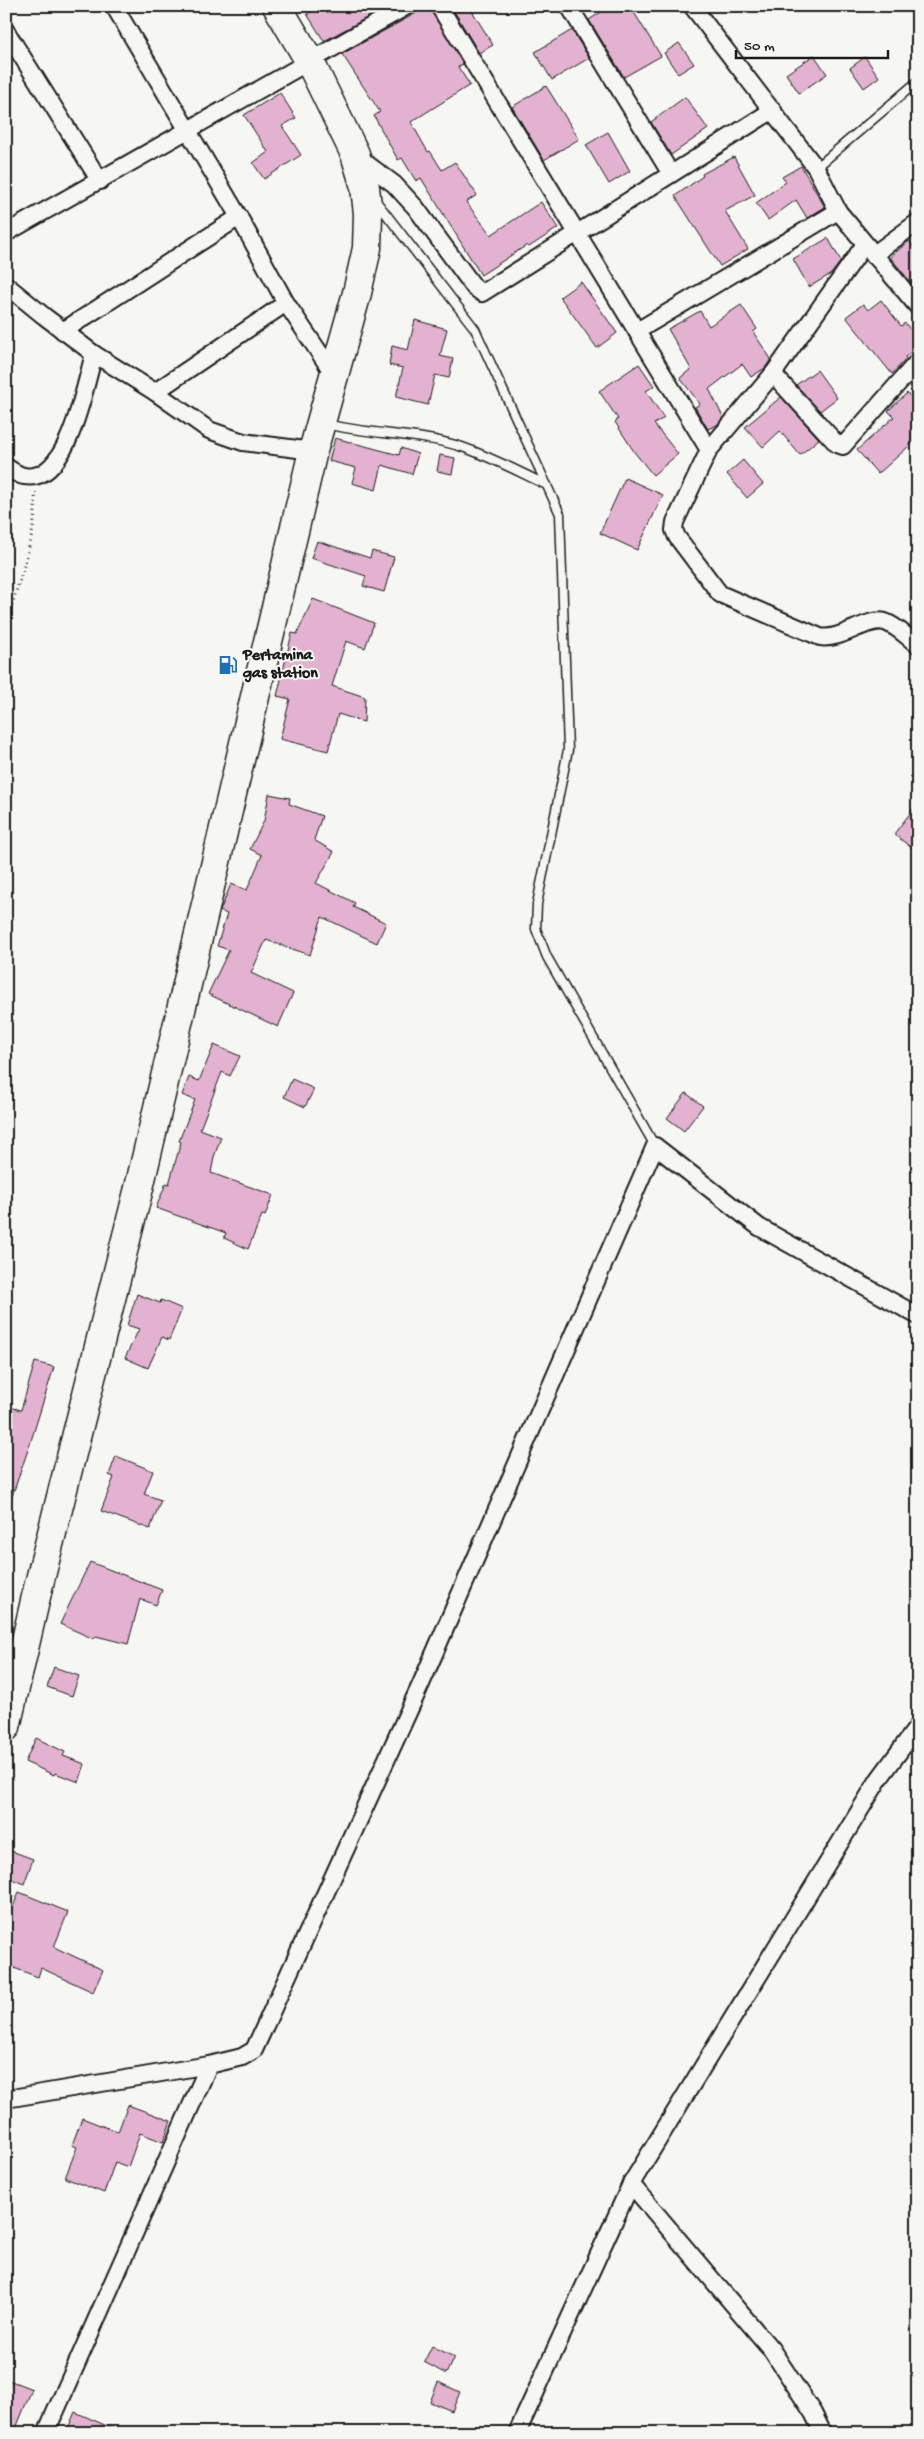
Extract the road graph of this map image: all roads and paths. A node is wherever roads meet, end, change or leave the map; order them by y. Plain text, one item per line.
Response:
1 (114, 6) edge
2 (277, 6) edge
3 (407, 6) edge
4 (439, 6) edge
5 (569, 6) edge
6 (692, 6) edge
7 (6, 31) edge
8 (309, 60) junction
9 (918, 81) edge
10 (773, 110) junction
11 (187, 130) junction
12 (355, 154) junction
13 (816, 168) junction
14 (671, 174) junction
15 (100, 181) junction
16 (365, 187) junction
17 (838, 211) junction
18 (239, 217) junction
19 (918, 222) edge
20 (8, 228) edge
21 (577, 234) junction
22 (869, 250) junction
23 (6, 285) edge
24 (286, 303) junction
25 (918, 307) edge
26 (63, 331) junction
27 (638, 331) junction
28 (94, 354) junction
29 (918, 360) edge
30 (772, 374) junction
31 (335, 376) junction
32 (155, 392) junction
33 (322, 423) junction
34 (709, 450) junction
35 (313, 451) junction
36 (6, 467) edge
37 (25, 476) junction
38 (547, 485) junction
39 (6, 624) edge
40 (918, 645) edge
41 (654, 1146) junction
42 (918, 1316) edge
43 (918, 1726) edge
44 (6, 1727) edge
45 (210, 2065) junction
46 (6, 2099) edge
47 (631, 2184) junction
48 (46, 2433) edge
49 (517, 2433) edge
50 (823, 2433) edge

1 - 11 street
2 - 8 highway
3 - 8 street
4 - 21 street
5 - 14 street
6 - 10 street
7 - 15 street
8 - 11 street
8 - 12 highway
9 - 13 lane
10 - 13 street
10 - 14 street
11 - 15 street
11 - 18 street
12 - 16 highway
12 - 21 street
13 - 17 street
14 - 21 street
15 - 20 street
16 - 31 highway
16 - 38 lane
17 - 22 street
17 - 27 street
18 - 24 street
18 - 26 street
19 - 22 street
21 - 27 street
22 - 25 street
22 - 30 street
23 - 26 street
24 - 31 street
24 - 32 street
26 - 28 street
27 - 34 street
28 - 32 street
28 - 37 street
29 - 30 street
30 - 34 street
31 - 33 highway
32 - 35 street
33 - 35 highway
33 - 38 lane
34 - 40 street
35 - 44 highway
36 - 37 street
37 - 39 path
38 - 41 lane
41 - 42 street
41 - 45 street
43 - 47 street
45 - 46 street
45 - 48 street
47 - 49 street
47 - 50 street

